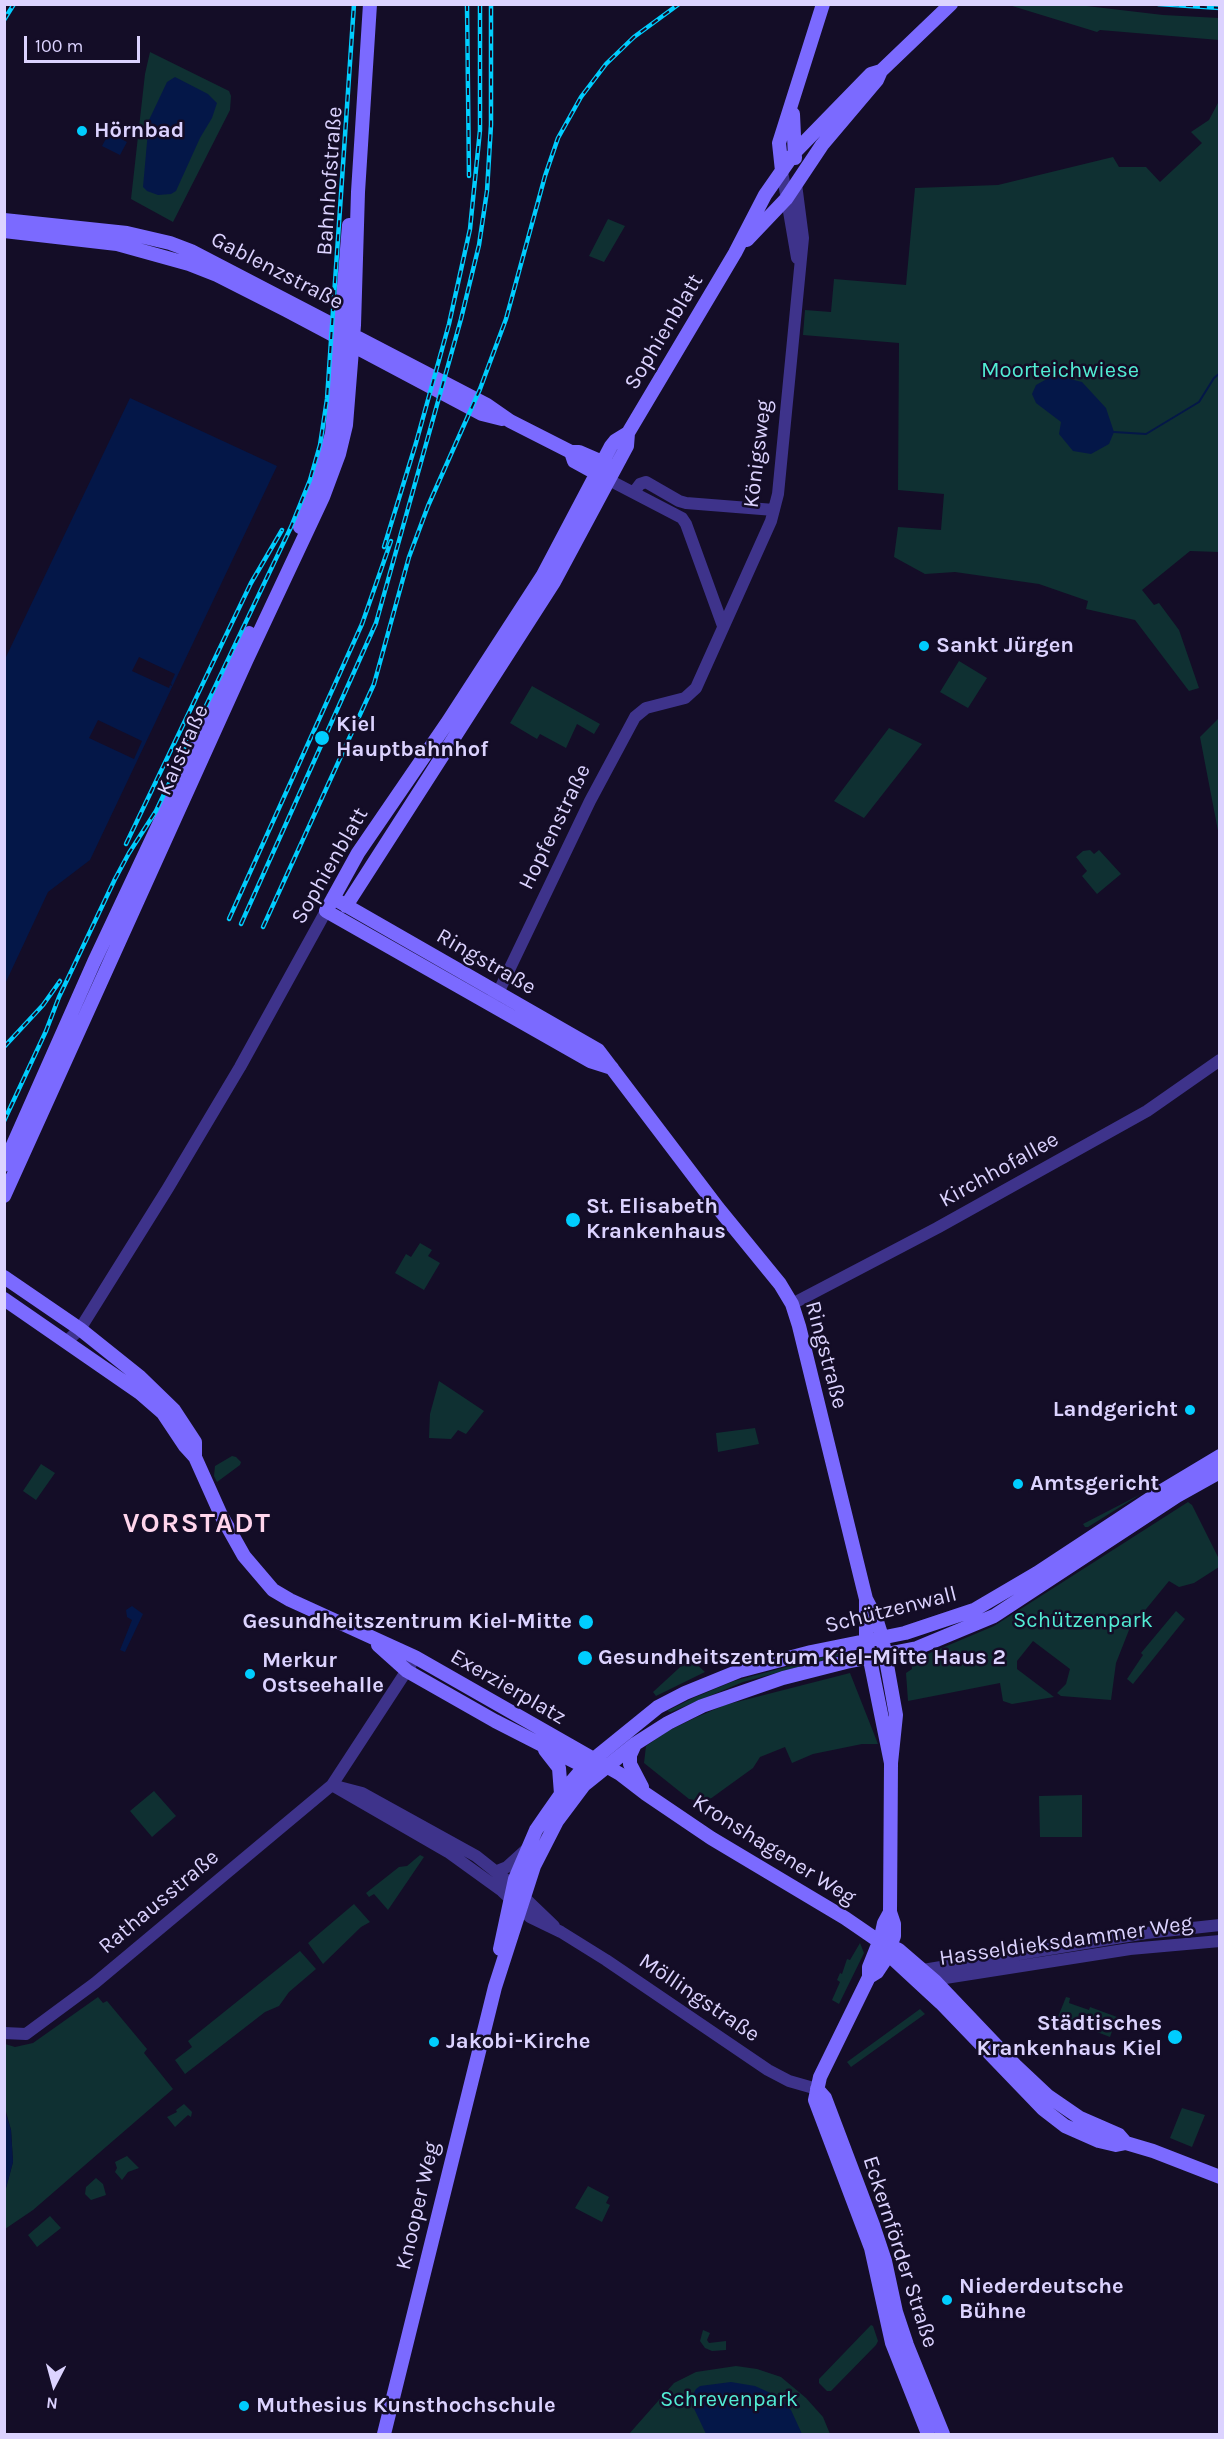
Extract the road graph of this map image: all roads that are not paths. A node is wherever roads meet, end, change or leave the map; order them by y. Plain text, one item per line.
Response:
1 (363, 4) edge
2 (370, 4) edge
3 (823, 4) edge
4 (951, 4) edge
5 (881, 71) junction
6 (793, 106) junction
7 (795, 152) junction
8 (782, 171) junction
9 (796, 184) junction
10 (786, 199) junction
11 (4, 220) edge
12 (4, 231) edge
13 (127, 239) junction
14 (735, 253) junction
15 (798, 267) junction
16 (355, 309) joint
17 (332, 433) joint
18 (606, 471) junction
19 (634, 492) junction
20 (774, 510) junction
21 (723, 626) junction
22 (685, 698) joint
23 (346, 906) junction
24 (333, 909) junction
25 (493, 998) junction
26 (1220, 1060) edge
27 (4, 1165) edge
28 (4, 1196) edge
29 (4, 1277) edge
30 (4, 1299) edge
31 (792, 1304) junction
32 (80, 1329) junction
33 (66, 1342) junction
34 (1220, 1456) edge
35 (195, 1457) junction
36 (1220, 1472) edge
37 (866, 1599) junction
38 (365, 1634) junction
39 (882, 1637) junction
40 (866, 1640) junction
41 (886, 1654) junction
42 (415, 1658) junction
43 (869, 1658) junction
44 (407, 1671) junction
45 (539, 1744) junction
46 (635, 1744) junction
47 (891, 1762) junction
48 (595, 1766) junction
49 (332, 1785) junction
50 (561, 1794) junction
51 (646, 1794) junction
52 (451, 1848) junction
53 (528, 1848) junction
54 (497, 1871) junction
55 (511, 1893) junction
56 (522, 1903) junction
57 (1220, 1925) edge
58 (1220, 1941) edge
59 (886, 1947) junction
60 (921, 1976) junction
61 (935, 1981) junction
62 (495, 1987) junction
63 (4, 2033) edge
64 (817, 2089) junction
65 (1126, 2143) junction
66 (1220, 2177) edge
67 (384, 2434) edge
68 (928, 2434) edge
69 (943, 2434) edge

1 - 17 main road, Bahnhofstraße
2 - 16 main road, Bahnhofstraße
3 - 6 main road
4 - 5 main road
5 - 7 main road, Sophienblatt
5 - 9 main road, Sophienblatt
6 - 7 main road
6 - 8 main road
7 - 8 main road, Sophienblatt
7 - 9 main road
8 - 10 street, Königsweg
8 - 14 main road, Sophienblatt
9 - 10 main road, Sophienblatt
9 - 15 street, Königsweg
10 - 14 main road, Sophienblatt
10 - 15 street, Königsweg
11 - 13 main road, Gablenzstraße
12 - 13 main road, Gablenzstraße
13 - 18 main road, Gablenzstraße
14 - 18 main road, Sophienblatt
15 - 20 street, Königsweg
16 - 28 main road, Kaistraße
17 - 27 main road, Kaistraße
18 - 19 street
18 - 23 main road, Sophienblatt
18 - 24 main road, Sophienblatt
19 - 20 street
19 - 21 street
20 - 21 street, Königsweg
21 - 22 street, Königsweg
22 - 25 street, Hopfenstraße
23 - 24 main road, Ringstraße
23 - 25 main road, Ringstraße
24 - 25 main road, Ringstraße
24 - 32 street, Sophienblatt
25 - 31 main road, Ringstraße
26 - 31 street, Kirchhofallee
29 - 32 main road
30 - 33 main road
31 - 37 main road, Ringstraße
32 - 33 street, Sophienblatt
32 - 35 main road
33 - 35 main road
34 - 39 main road, Schützenwall
35 - 38 main road
36 - 41 main road, Schützenwall
37 - 39 main road, Ringstraße
37 - 40 main road, Ringstraße
38 - 42 main road
38 - 44 main road
39 - 40 main road, Schützenwall
39 - 41 main road, Ringstraße
40 - 43 main road, Ringstraße
40 - 48 main road, Schützenwall
41 - 43 main road, Schützenwall
41 - 47 main road, Ringstraße
42 - 44 street, Exerzierplatz
42 - 48 main road, Exerzierplatz
43 - 46 main road, Schützenwall
43 - 47 main road, Ringstraße
44 - 45 main road, Exerzierplatz
44 - 49 street, Exerzierplatz
45 - 48 main road, Exerzierplatz
45 - 50 main road
46 - 48 main road, Schützenwall
46 - 51 main road
47 - 59 main road
48 - 50 main road
48 - 51 main road, Kronshagener Weg
48 - 56 main road
49 - 52 street
49 - 63 street, Rathausstraße
50 - 53 main road
51 - 59 main road, Kronshagener Weg
52 - 54 street
52 - 55 street
53 - 54 street
53 - 55 main road
54 - 55 street
55 - 56 street
55 - 62 main road, Knooper Weg
56 - 62 main road, Knooper Weg
56 - 64 street, Möllingstraße
57 - 60 street, Hasseldieksdammer Weg
58 - 61 street, Hasseldieksdammer Weg
59 - 60 main road, Kronshagener Weg
59 - 64 main road
60 - 61 main road, Kronshagener Weg
60 - 65 main road, Kronshagener Weg
61 - 65 main road, Kronshagener Weg
62 - 67 main road, Knooper Weg
64 - 68 main road, Eckernförder Straße
64 - 69 main road, Eckernförder Straße
65 - 66 main road, Kronshagener Weg

